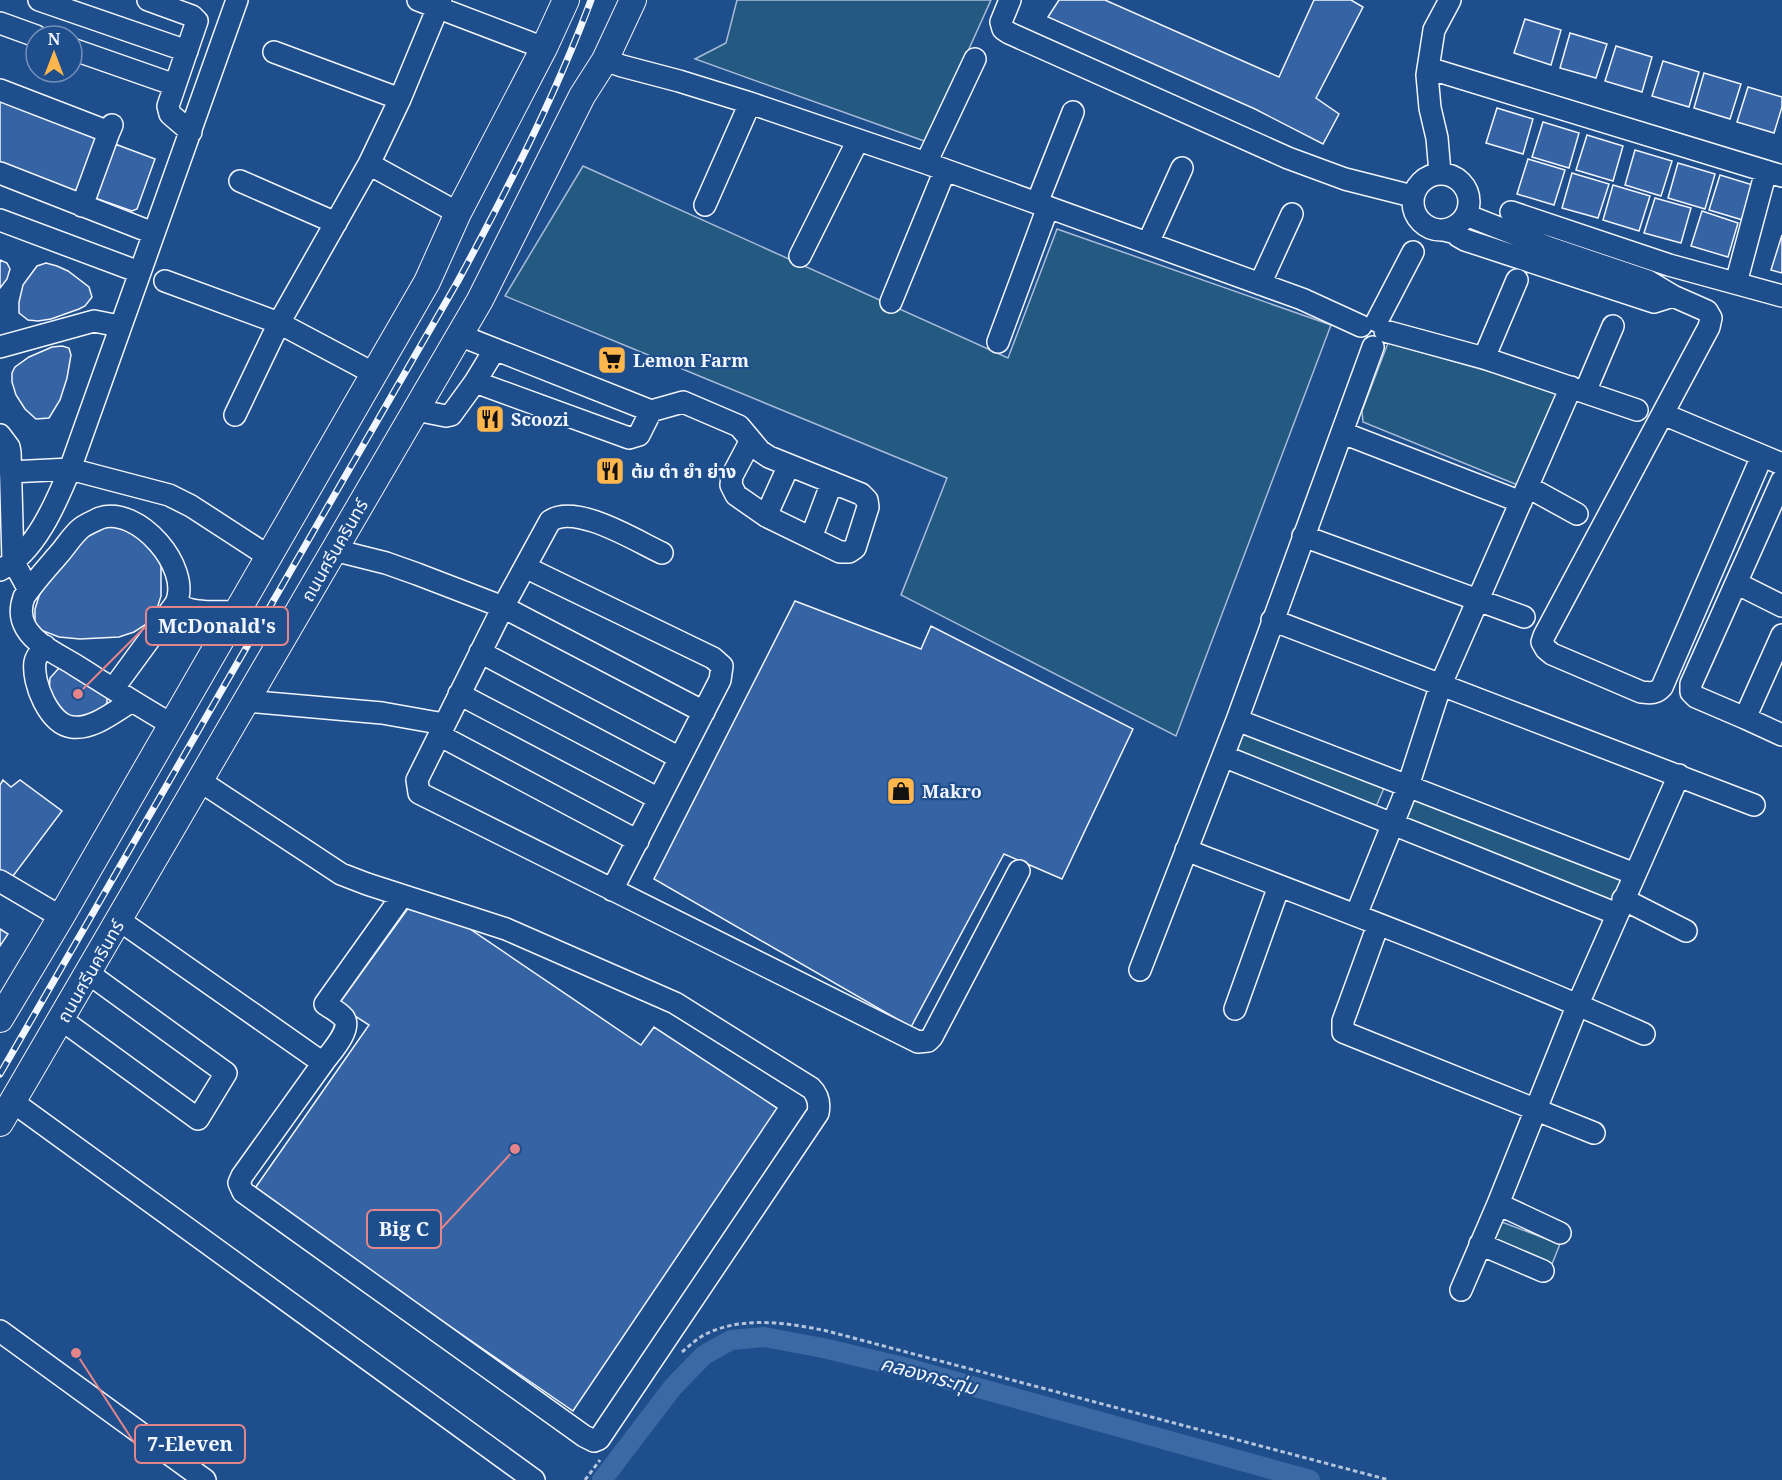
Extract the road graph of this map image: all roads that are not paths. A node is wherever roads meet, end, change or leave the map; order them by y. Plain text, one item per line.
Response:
1 (39, 0) edge
2 (148, 0) edge
3 (237, 0) edge
4 (418, 0) edge
5 (557, 0) edge
6 (566, 0) edge
7 (613, 0) edge
8 (633, 0) edge
9 (1010, 0) edge
10 (1450, 0) edge
11 (439, 4) edge
12 (0, 23) edge
13 (24, 32) edge
14 (544, 48) junction
15 (187, 51) junction
16 (274, 52) dead end
17 (84, 53) edge
18 (975, 59) dead end
19 (604, 60) junction
20 (1428, 68) junction
21 (175, 85) junction
22 (0, 90) edge
23 (582, 96) junction
24 (400, 99) junction
25 (750, 103) junction
26 (1073, 112) dead end
27 (191, 132) junction
28 (858, 140) junction
29 (369, 164) junction
30 (936, 166) junction
31 (1182, 168) dead end
32 (0, 173) edge
33 (1440, 173) junction
34 (1774, 173) edge
35 (240, 181) dead end
36 (1413, 196) junction
37 (705, 205) dead end
38 (1043, 205) junction
39 (82, 206) junction
40 (1511, 212) dead end
41 (458, 213) junction
42 (1292, 214) dead end
43 (1466, 215) junction
44 (0, 220) edge
45 (336, 223) junction
46 (1444, 230) junction
47 (153, 233) junction
48 (1148, 243) junction
49 (1413, 252) dead end
50 (800, 256) dead end
51 (139, 272) junction
52 (1516, 280) dead end
53 (165, 282) dead end
54 (1736, 283) junction
55 (1260, 284) junction
56 (1673, 296) junction
57 (1782, 296) edge
58 (891, 302) dead end
59 (279, 323) junction
60 (120, 326) junction
61 (1613, 326) dead end
62 (1374, 331) junction
63 (459, 335) junction
64 (998, 342) dead end
65 (0, 347) edge
66 (495, 349) junction
67 (1485, 358) junction
68 (373, 373) junction
69 (475, 382) junction
70 (1578, 389) junction
71 (416, 410) junction
72 (1637, 410) dead end
73 (651, 411) junction
74 (1662, 414) junction
75 (235, 415) dead end
76 (1343, 433) junction
77 (0, 435) edge
78 (751, 440) junction
79 (1762, 456) junction
80 (1782, 464) edge
81 (789, 465) junction
82 (70, 469) junction
83 (10, 472) junction
84 (1782, 480) edge
85 (832, 482) junction
86 (1524, 495) junction
87 (54, 504) junction
88 (1577, 514) dead end
89 (766, 516) junction
90 (81, 528) junction
91 (1304, 536) junction
92 (811, 538) junction
93 (334, 550) junction
94 (662, 553) dead end
95 (268, 556) junction
96 (7, 565) edge
97 (525, 567) junction
98 (1736, 583) junction
99 (29, 590) junction
100 (1478, 601) junction
101 (176, 603) junction
102 (1782, 606) edge
103 (503, 608) junction
104 (236, 612) junction
105 (1524, 617) dead end
106 (1272, 620) junction
107 (1782, 635) edge
108 (45, 646) junction
109 (480, 652) junction
110 (1441, 684) junction
111 (113, 689) junction
112 (459, 694) junction
113 (132, 701) junction
114 (245, 702) junction
115 (704, 712) junction
116 (1745, 718) junction
117 (1237, 720) junction
118 (171, 724) junction
119 (441, 730) junction
120 (1782, 735) edge
121 (1223, 756) junction
122 (680, 758) junction
123 (1679, 775) junction
124 (200, 781) junction
125 (1408, 786) junction
126 (659, 800) junction
127 (1755, 805) dead end
128 (1392, 824) junction
129 (638, 841) junction
130 (1186, 850) junction
131 (1018, 871) dead end
132 (1635, 874) junction
133 (0, 881) edge
134 (1279, 886) junction
135 (612, 890) junction
136 (402, 896) junction
137 (1620, 907) junction
138 (1356, 915) junction
139 (61, 918) junction
140 (119, 920) junction
141 (1378, 925) junction
142 (1686, 931) dead end
143 (1140, 970) dead end
144 (88, 973) junction
145 (1578, 1004) junction
146 (1235, 1008) dead end
147 (0, 1019) edge
148 (62, 1020) junction
149 (1644, 1034) dead end
150 (322, 1063) junction
151 (1536, 1110) junction
152 (6, 1112) edge
153 (1594, 1133) dead end
154 (1498, 1204) junction
155 (1560, 1233) dead end
156 (1480, 1244) junction
157 (1543, 1271) dead end
158 (1461, 1290) dead end
159 (0, 1330) edge
160 (205, 1480) edge
161 (534, 1480) edge

1 - 15 street
2 - 15 street
3 - 27 street
4 - 11 street
5 - 14 main road
6 - 14 main road
7 - 23 main road, ถนนศรีนครินทร์
8 - 19 main road, ถนนศรีนครินทร์
9 - 36 street
10 - 20 street
11 - 14 street
11 - 24 street
12 - 13 street
14 - 41 main road
15 - 21 street
16 - 24 street
17 - 21 street
18 - 30 street
19 - 23 main road, ถนนศรีนครินทร์
19 - 25 street
20 - 33 street
20 - 34 street
21 - 27 street
22 - 39 street
23 - 63 main road, ถนนศรีนครินทร์
24 - 29 street
25 - 28 street
25 - 37 street
26 - 38 street
27 - 47 street
28 - 30 street
28 - 50 street
29 - 41 street
29 - 45 street
30 - 38 street
30 - 58 street
31 - 48 street
32 - 39 street
33 - 36 street
33 - 43 street
34 - 54 street
35 - 45 street
36 - 46 street
38 - 48 street
38 - 64 street
39 - 47 street
40 - 54 street
41 - 68 main road
42 - 55 street
43 - 46 street
43 - 56 street
44 - 51 street
45 - 59 street
46 - 56 street
47 - 51 street
48 - 55 street
49 - 62 street
51 - 60 street
52 - 67 street
53 - 59 street
54 - 57 street
55 - 62 street
56 - 74 street
59 - 68 street
59 - 75 street
60 - 65 street
60 - 82 street
61 - 70 street
62 - 67 street
62 - 76 street
63 - 66 street
63 - 71 main road, ถนนศรีนครินทร์
66 - 69 street
66 - 73 street
67 - 70 street
68 - 95 main road
69 - 71 street
69 - 73 street
70 - 72 street
70 - 86 street
71 - 93 main road, ถนนศรีนครินทร์
73 - 78 street
74 - 79 street
74 - 79 street
76 - 86 street
76 - 91 street
77 - 83 street
78 - 81 street
78 - 89 street
79 - 80 street
81 - 85 street
81 - 89 street
82 - 83 street
82 - 87 street
82 - 95 street
83 - 96 street
84 - 98 street
85 - 92 street
85 - 92 street
86 - 88 street
86 - 100 street
87 - 90 street
87 - 96 street
89 - 92 street
90 - 99 street
90 - 101 street
91 - 100 street
91 - 106 street
93 - 103 street
93 - 114 main road, ถนนศรีนครินทร์
94 - 97 street
95 - 104 main road
96 - 99 street
97 - 103 street
97 - 115 street
98 - 102 street
98 - 116 street
99 - 108 street
100 - 105 street
100 - 110 street
101 - 104 street
101 - 111 street
103 - 109 street
103 - 115 street
104 - 118 main road
106 - 110 street
106 - 117 street
107 - 116 street
108 - 111 street
108 - 113 street
109 - 112 street
109 - 122 street
110 - 123 street
110 - 125 street
111 - 113 street
112 - 119 street
112 - 126 street
113 - 118 street
114 - 119 street
114 - 124 main road, ถนนศรีนครินทร์
115 - 122 street
116 - 120 street
117 - 121 street
117 - 125 street
118 - 139 main road
119 - 129 street
119 - 135 street
121 - 128 street
121 - 130 street
122 - 126 street
123 - 127 street
123 - 132 street
124 - 136 street
124 - 140 main road, ถนนศรีนครินทร์
125 - 128 street
125 - 132 street
126 - 129 street
128 - 137 street
128 - 138 street
129 - 135 street
130 - 134 street
130 - 143 street
131 - 135 street
132 - 137 street
133 - 139 street
134 - 138 street
134 - 146 street
136 - 150 street
136 - 150 street
137 - 142 street
137 - 145 street
138 - 141 street
139 - 147 main road
140 - 144 main road, ถนนศรีนครินทร์
140 - 150 street
141 - 145 street
141 - 151 street
144 - 148 main road, ถนนศรีนครินทร์
144 - 148 street
145 - 149 street
145 - 151 street
148 - 152 main road, ถนนศรีนครินทร์
151 - 153 street
151 - 154 street
152 - 161 street
154 - 155 street
154 - 156 street
156 - 157 street
156 - 158 street
159 - 160 street

